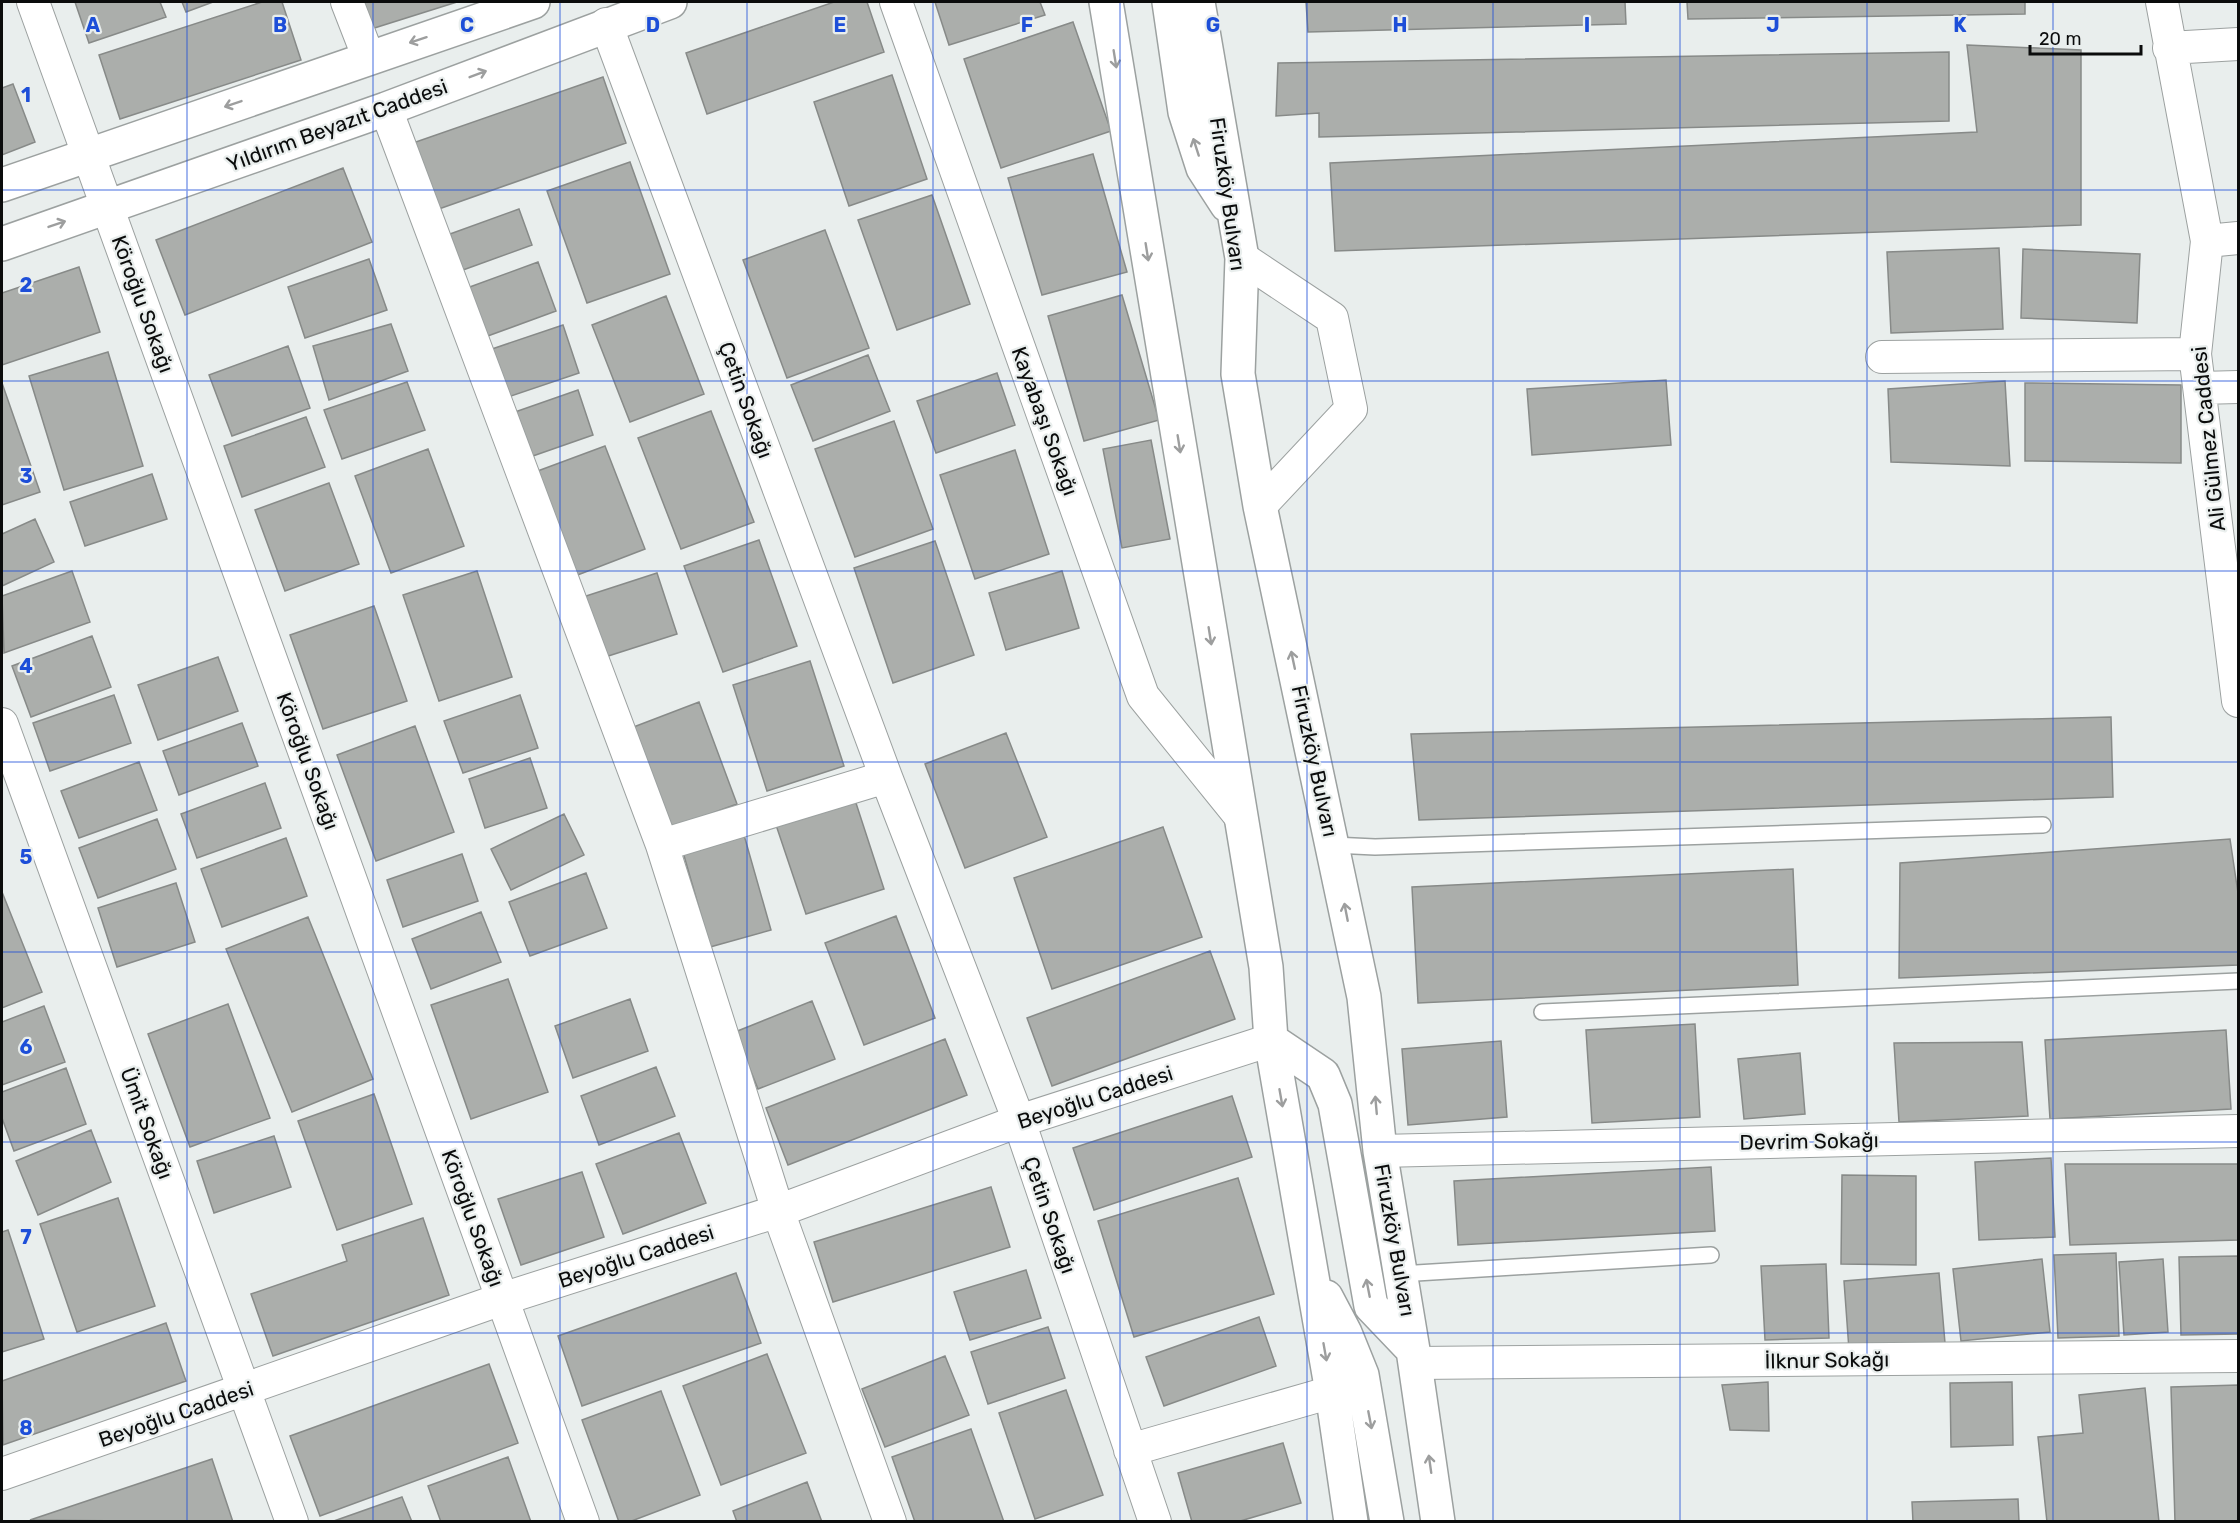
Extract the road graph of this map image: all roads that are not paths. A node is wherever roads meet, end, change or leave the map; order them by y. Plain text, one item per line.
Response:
1 (33, 2) edge
2 (347, 2) edge
3 (533, 2) edge
4 (670, 2) edge
5 (896, 2) edge
6 (1106, 2) edge
7 (1169, 2) edge
8 (1198, 2) edge
9 (2162, 2) edge
10 (606, 24) junction
11 (2238, 44) edge
12 (2169, 48) junction
13 (368, 56) junction
14 (386, 110) junction
15 (88, 155) junction
16 (2, 186) edge
17 (107, 207) junction
18 (1234, 216) junction
19 (2238, 238) edge
20 (2207, 242) junction
21 (2, 244) edge
22 (1242, 258) junction
23 (2195, 354) junction
24 (1882, 357) dead end
25 (2238, 387) edge
26 (2200, 388) junction
27 (1260, 506) junction
28 (2231, 575) edge
29 (2238, 701) edge
30 (2, 724) edge
31 (886, 777) junction
32 (1240, 816) junction
33 (2043, 825) dead end
34 (1333, 845) junction
35 (662, 846) junction
36 (2238, 981) edge
37 (1542, 1012) dead end
38 (1271, 1040) junction
39 (1019, 1121) junction
40 (2238, 1131) edge
41 (1380, 1151) junction
42 (778, 1211) junction
43 (1711, 1255) dead end
44 (1311, 1269) junction
45 (1400, 1274) junction
46 (502, 1299) junction
47 (2238, 1356) edge
48 (1414, 1357) junction
49 (244, 1391) junction
50 (1332, 1392) junction
51 (1130, 1450) junction
52 (2, 1474) edge
53 (292, 1521) edge
54 (583, 1521) edge
55 (890, 1521) edge
56 (1155, 1521) edge
57 (1352, 1521) edge
58 (1387, 1521) edge
59 (1438, 1521) edge

1 - 15 street, Köroğlu Sokağı
2 - 13 street
3 -> 13 main road
4 - 10 main road, Yıldırım Beyazıt Caddesi
5 - 32 street, Kayabaşı Sokağı
6 -> 32 main road
18 -> 7 main road
8 - 18 main road, Firuzköy Bulvarı
9 - 12 street, Ali Gülmez Caddesi
14 -> 10 main road, Yıldırım Beyazıt Caddesi
10 - 31 street, Çetin Sokağı
11 - 12 street
12 - 20 street, Ali Gülmez Caddesi
13 -> 15 main road
14 - 17 main road, Yıldırım Beyazıt Caddesi
14 - 35 street
15 - 16 main road
15 - 17 street, Köroğlu Sokağı
21 -> 17 main road, Yıldırım Beyazıt Caddesi
17 - 46 street, Köroğlu Sokağı
18 - 22 main road, Firuzköy Bulvarı
19 - 20 street
20 - 23 street, Ali Gülmez Caddesi
22 - 27 main road, Firuzköy Bulvarı
22 - 27 street
23 - 24 street
23 - 26 street, Ali Gülmez Caddesi
25 - 26 street
26 - 28 street, Ali Gülmez Caddesi
34 -> 27 main road, Firuzköy Bulvarı
28 - 29 street, Ali Gülmez Caddesi
30 - 49 street, Ümit Sokağı
31 - 35 street
31 - 39 street, Çetin Sokağı
32 - 38 main road
33 - 34 lane
41 -> 34 main road, Firuzköy Bulvarı
35 - 42 street
36 - 37 lane
38 - 39 street, Beyoğlu Caddesi
38 -> 44 main road
48 -> 38 main road
39 - 42 street, Beyoğlu Caddesi
39 - 51 street, Çetin Sokağı
40 - 41 street, Devrim Sokağı
41 - 45 main road, Firuzköy Bulvarı
42 - 46 street, Beyoğlu Caddesi
42 - 55 street
43 - 45 lane
44 -> 50 main road
44 -> 58 main road
45 - 48 main road, Firuzköy Bulvarı
46 - 49 street, Beyoğlu Caddesi
46 - 54 street, Köroğlu Sokağı
47 - 48 street, İlknur Sokağı
59 -> 48 main road, Firuzköy Bulvarı
49 - 52 street, Beyoğlu Caddesi
49 - 53 street, Ümit Sokağı
50 - 51 street
50 - 57 main road
51 - 56 street, Çetin Sokağı

